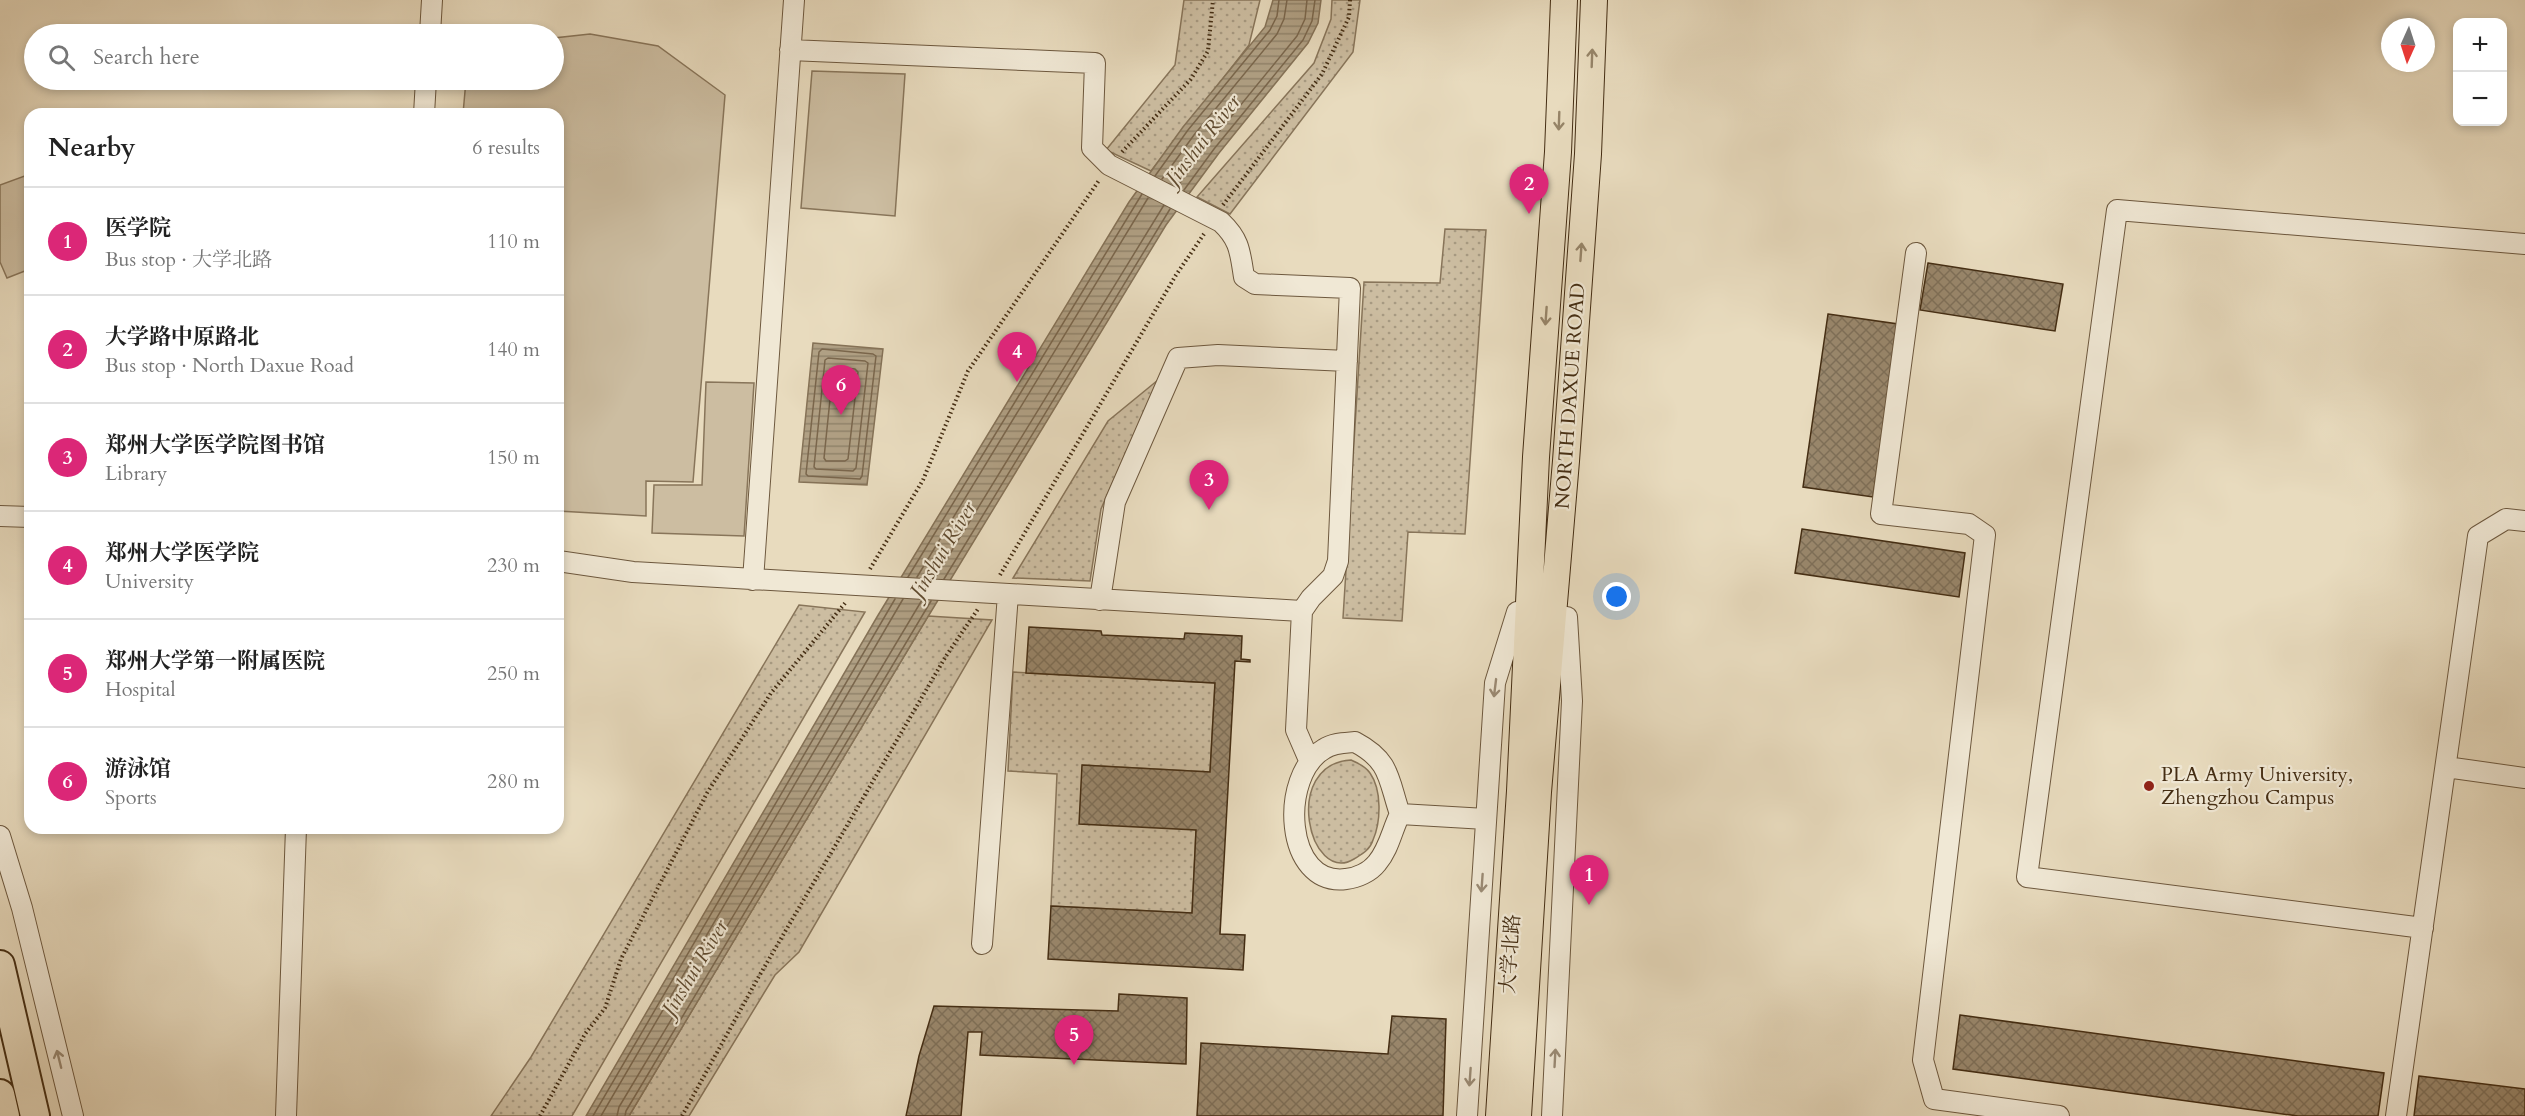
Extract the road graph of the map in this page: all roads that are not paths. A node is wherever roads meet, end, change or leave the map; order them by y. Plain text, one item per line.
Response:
1 (432, 0) edge
2 (794, 0) edge
3 (1564, 0) edge
4 (1594, 0) edge
5 (431, 24) edge
6 (790, 50) junction
7 (425, 90) edge
8 (424, 108) edge
9 (2525, 244) edge
10 (1916, 253) dead end
11 (1347, 362) junction
12 (1536, 457) junction
13 (1566, 461) junction
14 (0, 516) edge
15 (24, 517) edge
16 (2525, 521) edge
17 (564, 562) edge
18 (753, 580) junction
19 (998, 594) junction
20 (1100, 600) junction
21 (1302, 611) junction
22 (1517, 612) junction
23 (1567, 617) junction
24 (1310, 760) junction
25 (2446, 767) junction
26 (2525, 778) edge
27 (1529, 791) junction
28 (1400, 814) junction
29 (1486, 819) junction
30 (296, 834) edge
31 (0, 836) edge
32 (2423, 928) junction
33 (981, 944) dead end
34 (0, 965) edge
35 (21, 1050) junction
36 (0, 1094) edge
37 (5, 1116) edge
38 (35, 1116) edge
39 (49, 1116) edge
40 (74, 1116) edge
41 (286, 1116) edge
42 (1467, 1116) edge
43 (1483, 1116) edge
44 (1499, 1116) edge
45 (1518, 1116) edge
46 (1534, 1116) edge
47 (1552, 1116) edge
48 (2059, 1116) edge
49 (2397, 1116) edge

1 - 5 street
2 - 6 street
3 -> 12 main road, NORTH DAXUE ROAD
13 -> 4 main road, NORTH DAXUE ROAD
6 - 11 street
6 - 18 street
7 - 8 street
9 - 32 street
10 - 48 street
11 - 20 street
11 - 21 street
12 - 22 main road
12 - 27 main road, NORTH DAXUE ROAD
13 - 23 main road
13 - 27 main road, NORTH DAXUE ROAD
14 - 15 street
16 - 25 street
17 - 18 street
18 - 19 street
19 - 20 street
19 - 33 street
20 - 21 street
21 - 24 street
22 -> 29 street
22 - 43 main road
23 - 46 main road
47 -> 23 street
24 - 28 street
24 - 28 street
25 - 26 street
25 - 32 street
27 - 44 main road, 大学北路
27 - 45 main road, 大学北路
28 - 29 street
29 -> 42 street
30 - 41 street
40 -> 31 street
32 - 49 street
34 - 35 highway
35 - 38 highway
35 - 39 highway
36 - 37 highway

